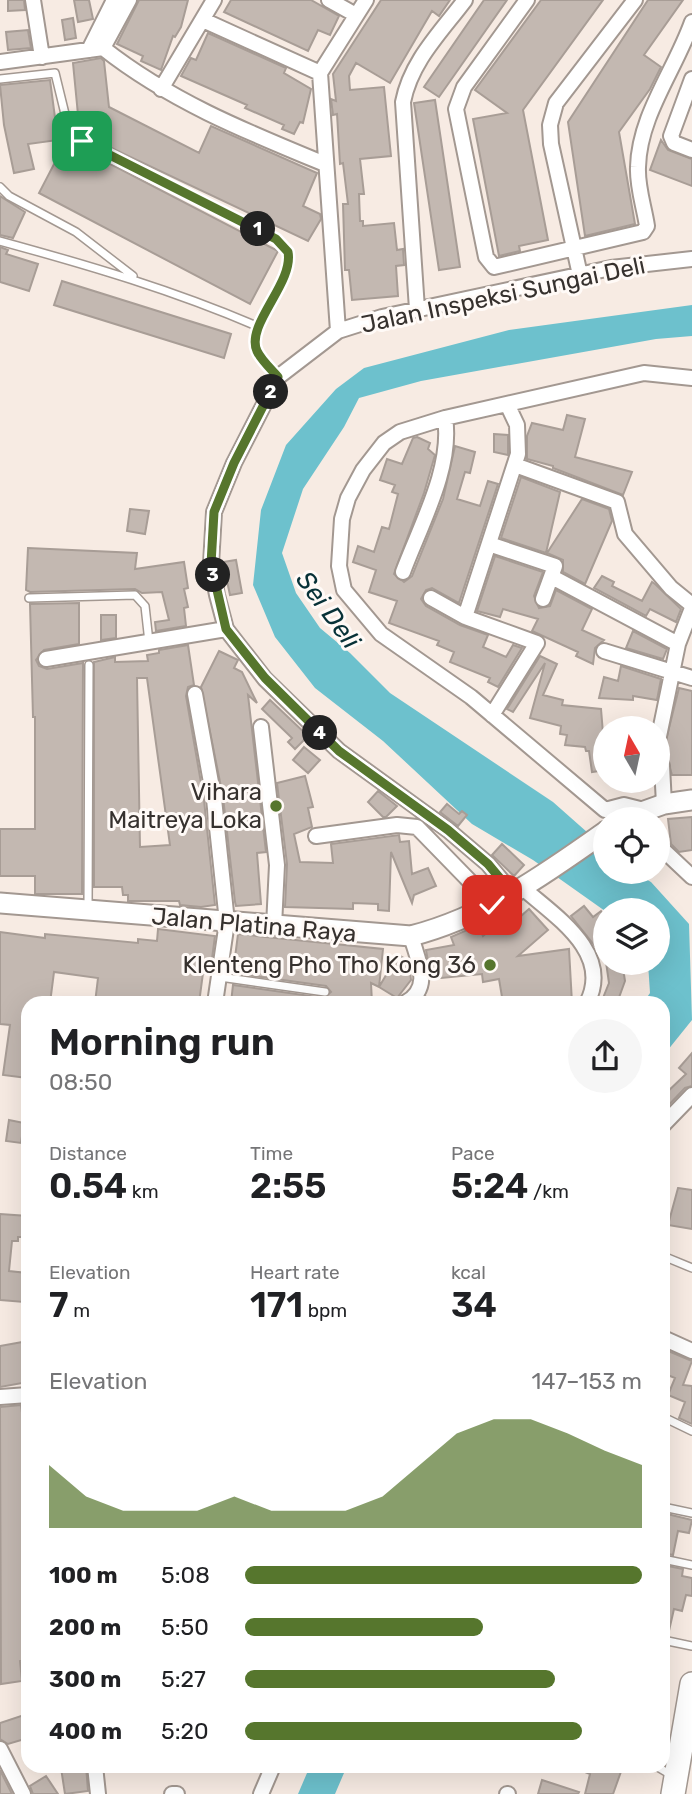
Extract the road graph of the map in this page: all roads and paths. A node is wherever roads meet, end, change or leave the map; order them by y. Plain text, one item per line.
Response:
1 (33, 0) edge
2 (114, 0) edge
3 (129, 0) edge
4 (214, 0) edge
5 (329, 0) edge
6 (366, 0) edge
7 (465, 0) edge
8 (527, 0) edge
9 (635, 0) edge
10 (356, 15) junction
11 (203, 20) junction
12 (692, 22) edge
13 (96, 49) junction
14 (42, 57) junction
15 (0, 62) edge
16 (320, 73) junction
17 (0, 79) edge
18 (692, 79) edge
19 (161, 89) junction
20 (692, 150) edge
21 (325, 164) junction
22 (0, 187) edge
23 (0, 241) edge
24 (573, 249) junction
25 (692, 259) edge
26 (580, 275) junction
27 (136, 279) junction
28 (417, 309) junction
29 (259, 327) junction
30 (338, 331) junction
31 (278, 377) junction
32 (692, 378) edge
33 (508, 405) junction
34 (445, 418) junction
35 (515, 465) junction
36 (489, 544) junction
37 (403, 572) dead end
38 (552, 577) junction
39 (29, 598) dead end
40 (431, 598) dead end
41 (543, 599) dead end
42 (692, 607) edge
43 (465, 617) junction
44 (226, 629) junction
45 (149, 642) junction
46 (678, 644) junction
47 (604, 651) dead end
48 (46, 659) dead end
49 (89, 665) dead end
50 (671, 672) junction
51 (692, 678) edge
52 (195, 695) dead end
53 (492, 715) junction
54 (663, 716) edge
55 (261, 727) dead end
56 (663, 793) edge
57 (692, 800) edge
58 (664, 804) junction
59 (601, 807) edge
60 (654, 807) edge
61 (316, 836) dead end
62 (593, 840) edge
63 (670, 856) edge
64 (692, 877) edge
65 (519, 892) junction
66 (0, 903) edge
67 (492, 905) junction
68 (88, 910) junction
69 (227, 922) junction
70 (274, 926) junction
71 (411, 936) junction
72 (220, 977) junction
73 (325, 992) dead end
74 (216, 996) edge
75 (418, 996) edge
76 (590, 996) edge
77 (692, 1096) edge
78 (670, 1118) edge
79 (670, 1259) edge
80 (692, 1268) edge
81 (670, 1341) edge
82 (692, 1351) edge
83 (0, 1398) edge
84 (21, 1399) edge
85 (670, 1420) edge
86 (692, 1431) edge
87 (670, 1508) edge
88 (692, 1513) edge
89 (670, 1560) edge
90 (692, 1565) edge
91 (670, 1641) edge
92 (692, 1646) edge
93 (692, 1684) edge
94 (0, 1749) edge
95 (96, 1773) edge
96 (270, 1773) edge
97 (665, 1773) edge
98 (683, 1786) edge
99 (23, 1794) edge
100 (98, 1794) edge
101 (261, 1794) edge

1 - 14 street
2 - 13 street
3 - 13 street
4 - 11 street
5 - 10 street
6 - 10 street
7 - 28 street
8 - 24 street
9 - 24 street
10 - 16 street
11 - 16 street
11 - 19 street
12 - 24 street
13 - 14 street
13 - 19 street
14 - 15 street
16 - 21 street
17 - 29 lane
18 - 20 street
19 - 21 street
21 - 30 street
22 - 27 lane
23 - 27 lane
24 - 26 street
25 - 26 street, Jalan Inspeksi Sungai Deli
26 - 28 street, Jalan Inspeksi Sungai Deli
27 - 29 lane
28 - 30 street, Jalan Inspeksi Sungai Deli
29 - 31 lane
30 - 31 street, Jalan Inspeksi Sungai Deli
31 - 44 street, Jalan Inspeksi Sungai Deli
32 - 33 street
33 - 34 street
33 - 35 street
34 - 37 street
34 - 53 street
35 - 36 street
35 - 42 street
36 - 38 street
36 - 43 street
38 - 41 street
38 - 46 street
39 - 45 lane
40 - 43 street
42 - 46 street
43 - 53 street
44 - 45 street
44 - 65 street, Jalan Inspeksi Sungai Deli
45 - 48 street
46 - 50 street
47 - 50 street
49 - 68 lane
50 - 51 street
50 - 54 street
52 - 69 street
53 - 59 street
55 - 70 street
56 - 58 street
57 - 58 main road
58 - 60 main road
61 - 67 street
62 - 65 main road, Jalan Platina Raya
63 - 64 street
65 - 67 main road, Jalan Platina Raya
65 - 76 street, Jalan Inspeksi Sungai Deli
66 - 68 main road, Jalan Platina Raya
67 - 71 main road, Jalan Platina Raya
68 - 69 main road, Jalan Platina Raya
69 - 70 main road, Jalan Platina Raya
69 - 72 street
70 - 71 main road, Jalan Platina Raya
71 - 75 street
72 - 73 lane
72 - 74 street
77 - 78 street
79 - 80 lane
81 - 82 street
83 - 84 street
85 - 86 lane
87 - 88 lane
89 - 90 lane
91 - 92 lane
93 - 98 highway
94 - 99 street
95 - 100 street
96 - 101 street
97 - 98 lane

